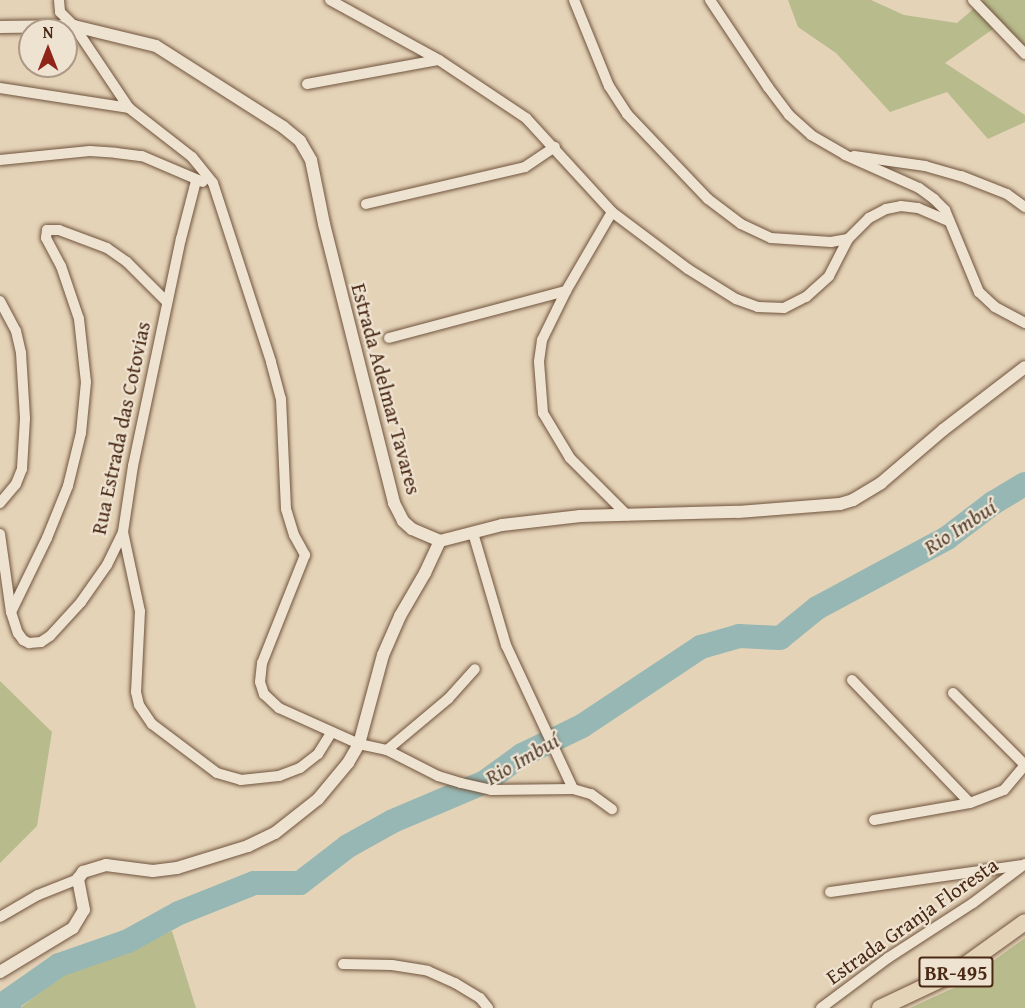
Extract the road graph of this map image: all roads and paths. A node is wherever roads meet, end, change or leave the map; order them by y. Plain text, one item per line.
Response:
1 (59, 0) edge
2 (330, 0) edge
3 (574, 0) edge
4 (710, 0) edge
5 (973, 0) edge
6 (66, 18) edge
7 (0, 27) edge
8 (18, 27) edge
9 (78, 27) edge
10 (78, 32) edge
11 (1025, 54) edge
12 (439, 60) junction
13 (307, 84) dead end
14 (0, 88) edge
15 (129, 108) junction
16 (555, 147) junction
17 (845, 155) junction
18 (0, 160) edge
19 (196, 181) junction
20 (213, 183) junction
21 (366, 204) dead end
22 (1025, 207) edge
23 (612, 212) junction
24 (950, 221) junction
25 (848, 239) junction
26 (566, 291) junction
27 (0, 301) edge
28 (167, 302) junction
29 (1025, 323) edge
30 (389, 338) dead end
31 (1025, 367) edge
32 (0, 503) edge
33 (627, 515) junction
34 (123, 532) junction
35 (473, 532) junction
36 (0, 534) edge
37 (440, 541) junction
38 (11, 612) junction
39 (475, 669) dead end
40 (852, 680) dead end
41 (953, 693) dead end
42 (332, 732) junction
43 (359, 744) junction
44 (387, 750) junction
45 (1025, 765) edge
46 (573, 789) junction
47 (969, 803) junction
48 (612, 809) dead end
49 (874, 820) dead end
50 (1024, 864) edge
51 (78, 879) junction
52 (830, 892) dead end
53 (0, 917) edge
54 (1025, 922) edge
55 (343, 964) dead end
56 (0, 972) edge
57 (488, 1008) edge
58 (821, 1008) edge
59 (880, 1008) edge

1 - 6 street
2 - 12 street
3 - 25 street
4 - 17 street
5 - 11 street
7 - 8 street, Estrada Adelmar Tavares
9 - 37 street, Estrada Adelmar Tavares
10 - 15 street
12 - 13 street
12 - 16 street
14 - 15 street
15 - 20 street
16 - 21 street
16 - 23 street
17 - 22 street
17 - 24 street
18 - 19 street
19 - 20 street
19 - 28 street, Rua Estrada das Cotovias
20 - 42 street
23 - 25 street
23 - 26 street
24 - 25 street
24 - 29 street
26 - 30 street
26 - 33 street
27 - 32 street
28 - 34 street, Rua Estrada das Cotovias
28 - 38 street
31 - 33 street
33 - 35 street
34 - 38 street, Rua Estrada das Cotovias
34 - 42 street
35 - 37 street
35 - 46 street
36 - 38 street
37 - 43 street
39 - 44 street
40 - 47 street
41 - 45 street
42 - 43 street
43 - 44 street
43 - 51 street
44 - 46 street
45 - 47 street
46 - 48 street
47 - 49 street
50 - 52 street
50 - 58 street, Estrada Granja Floresta
51 - 53 street
51 - 56 street
54 - 59 main road, BR-495
55 - 57 street

